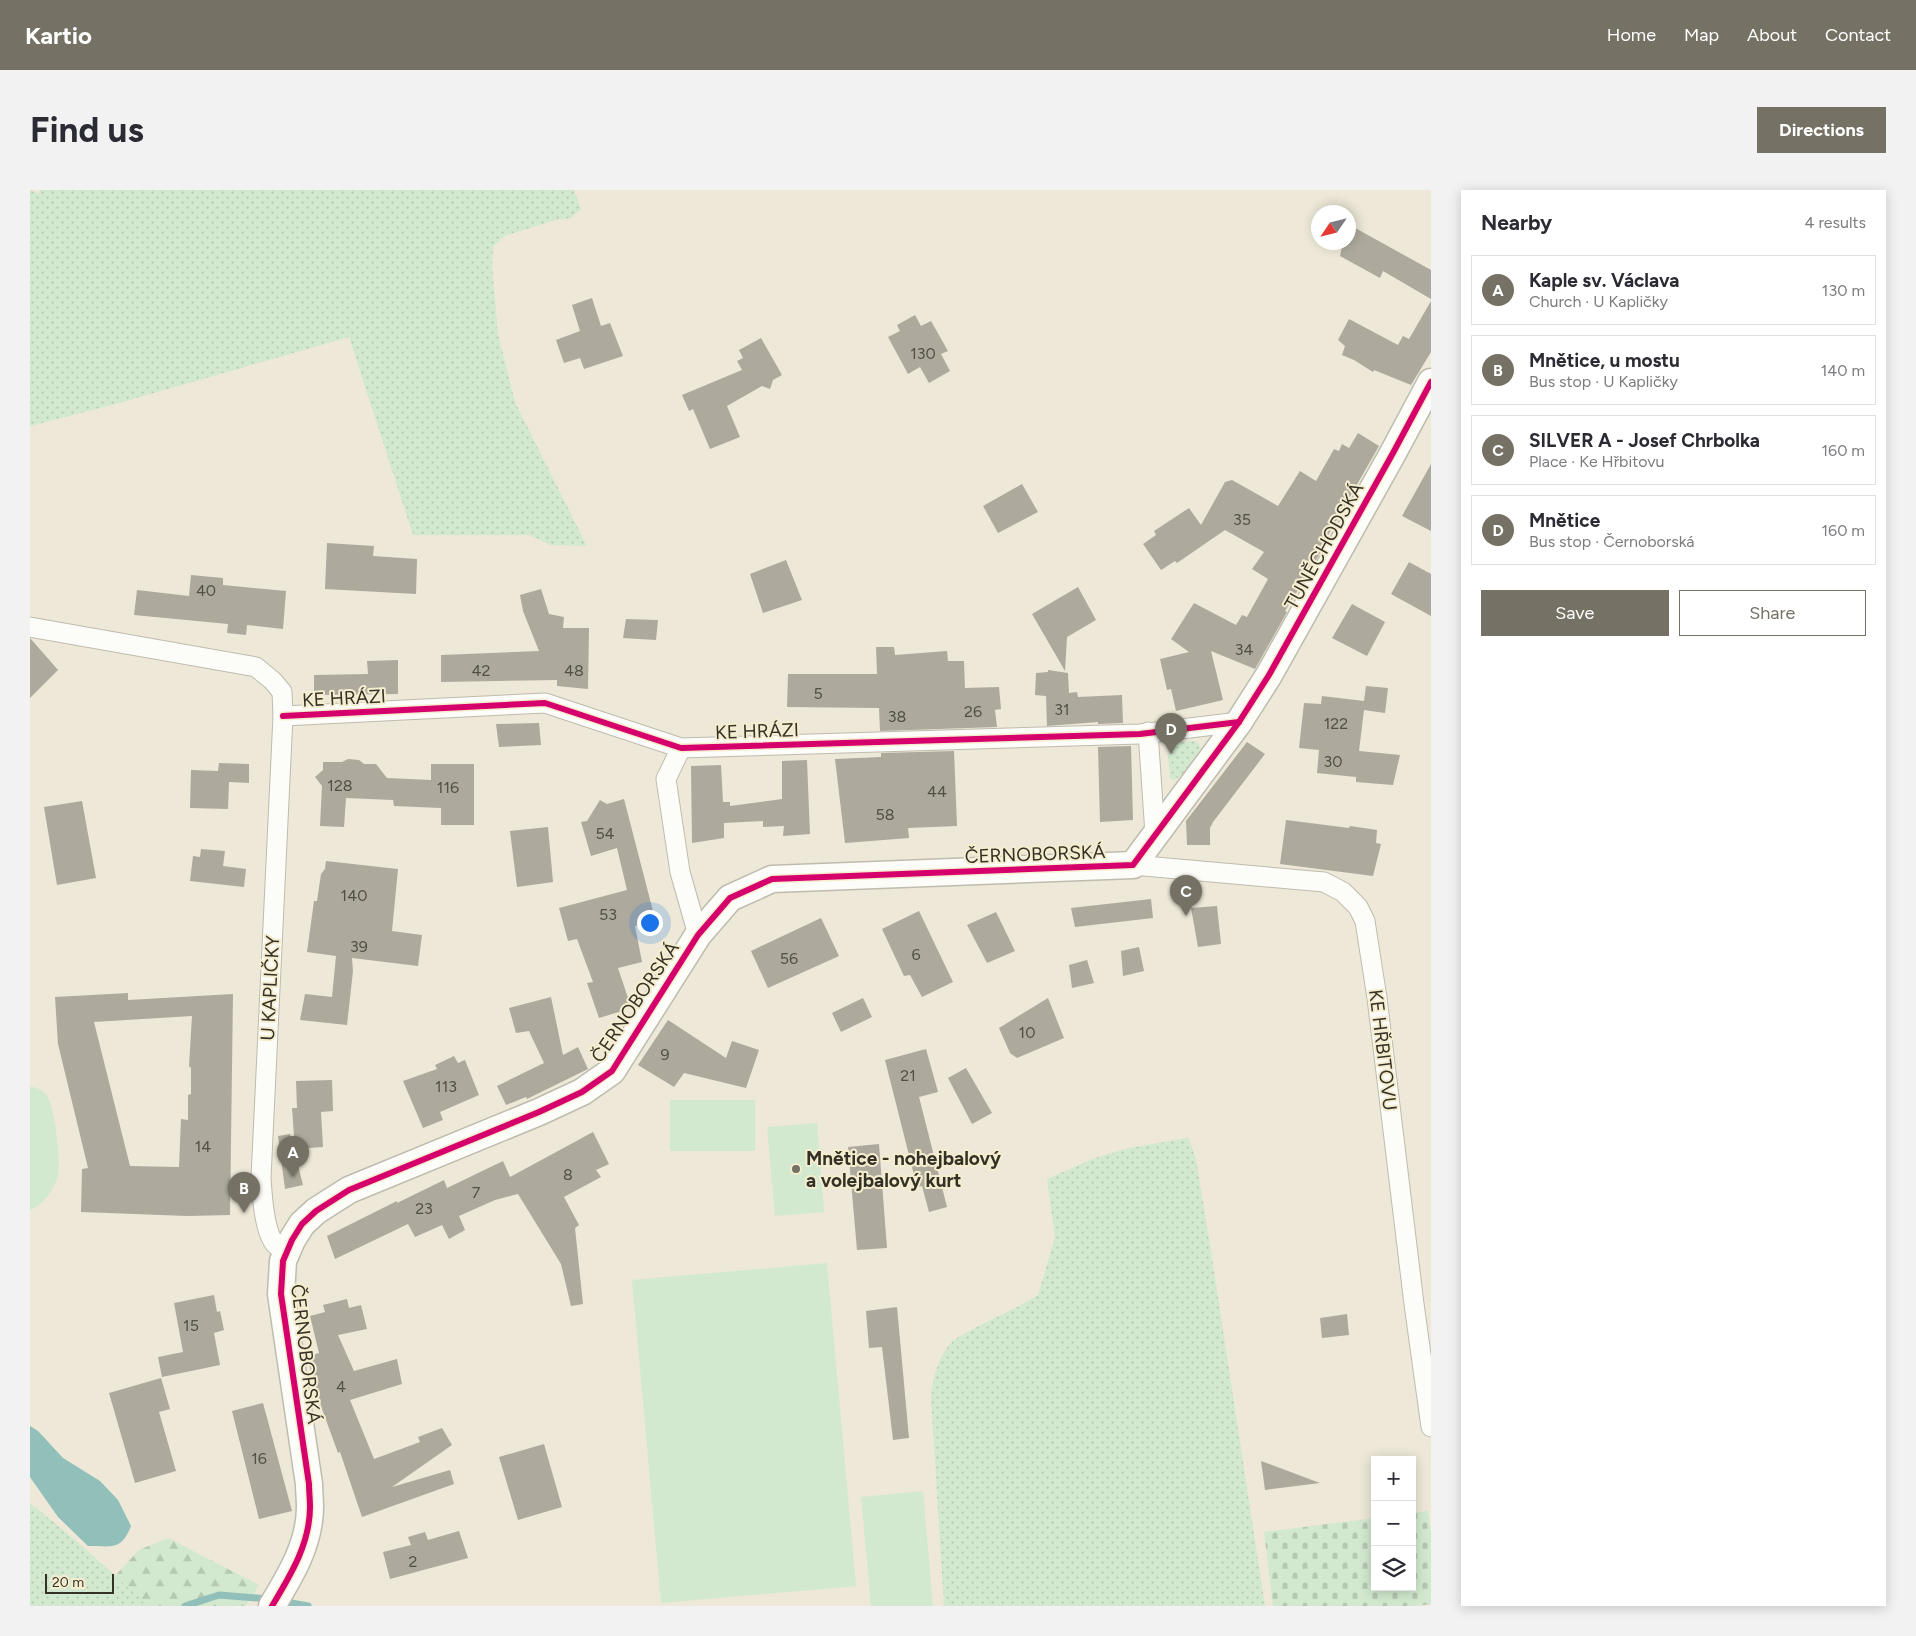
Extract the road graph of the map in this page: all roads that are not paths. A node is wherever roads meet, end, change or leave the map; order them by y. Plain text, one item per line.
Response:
1 (1431, 382) edge
2 (30, 627) edge
3 (283, 716) junction
4 (1238, 722) junction
5 (1148, 732) junction
6 (681, 748) junction
7 (1155, 834) junction
8 (1133, 865) junction
9 (698, 935) junction
10 (286, 1251) junction
11 (1431, 1427) edge
12 (272, 1606) edge

1 - 4 street, TUNĚCHODSKÁ
2 - 3 street, KE HRÁZI
3 - 6 street, KE HRÁZI
3 - 10 street, U KAPLIČKY
4 - 5 street, KE HRÁZI
4 - 7 street, ČERNOBORSKÁ
5 - 6 street, KE HRÁZI
5 - 7 street
6 - 9 street
7 - 8 street, ČERNOBORSKÁ
8 - 9 street, ČERNOBORSKÁ
8 - 11 street, KE HŘBITOVU
9 - 10 street, ČERNOBORSKÁ
10 - 12 street, ČERNOBORSKÁ

